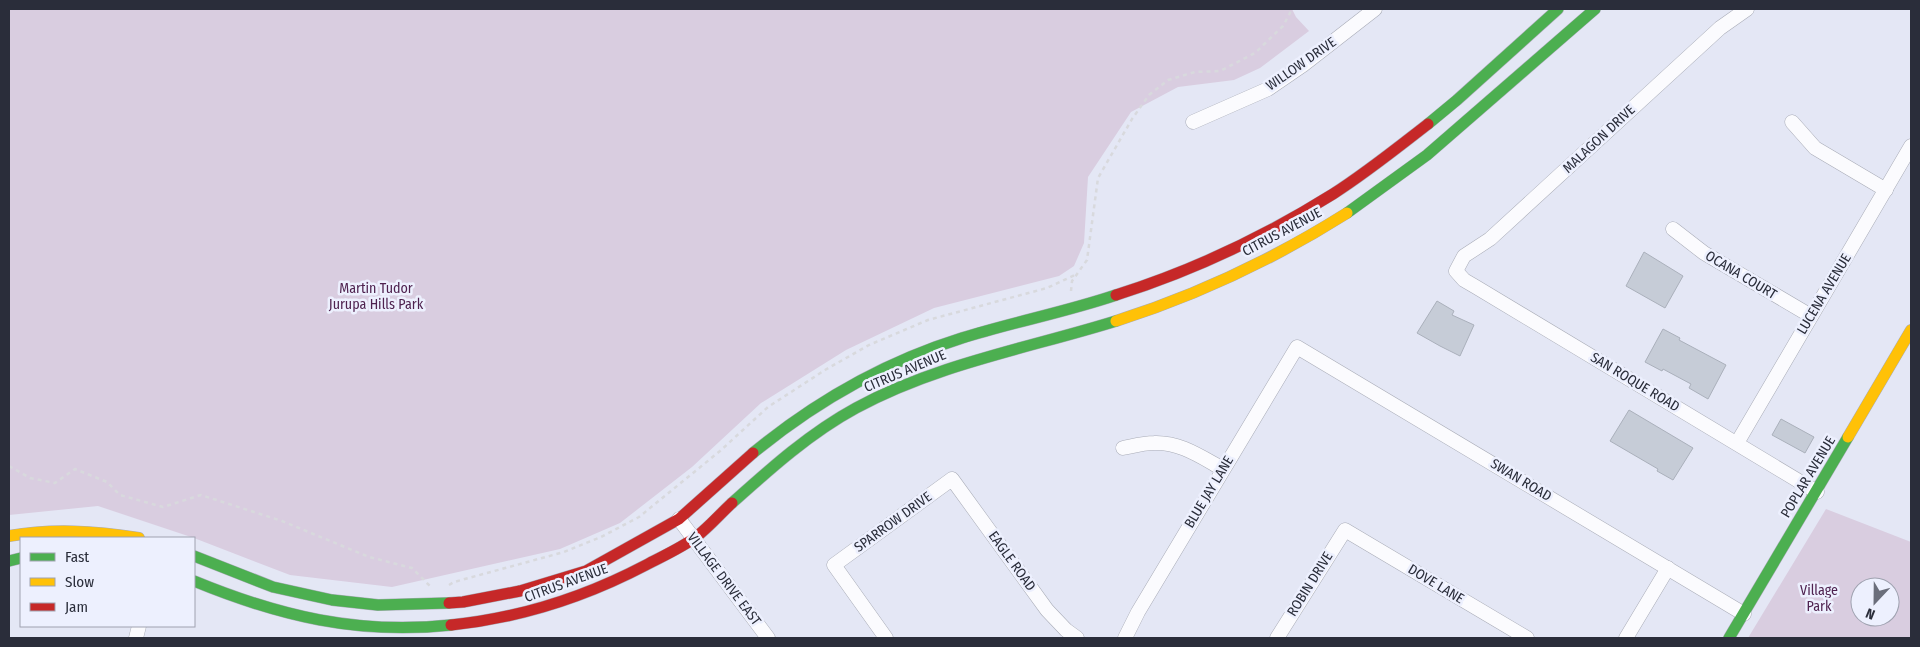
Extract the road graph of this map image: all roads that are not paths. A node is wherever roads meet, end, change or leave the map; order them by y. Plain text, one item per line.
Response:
1 (1375, 9) edge
2 (1558, 9) edge
3 (1595, 9) edge
4 (1747, 9) edge
5 (1192, 122) dead end
6 (1792, 122) dead end
7 (1911, 146) edge
8 (1886, 190) junction
9 (1673, 230) dead end
10 (1456, 271) joint
11 (1810, 316) junction
12 (1911, 330) edge
13 (1297, 347) joint
14 (1737, 443) junction
15 (1123, 448) dead end
16 (1223, 469) junction
17 (952, 479) joint
18 (1817, 492) junction
19 (679, 519) junction
20 (1345, 530) joint
21 (9, 536) edge
22 (133, 537) edge
23 (694, 538) junction
24 (195, 556) edge
25 (1668, 568) junction
26 (195, 581) edge
27 (1744, 614) junction
28 (768, 638) edge
29 (886, 638) edge
30 (1077, 638) edge
31 (1125, 638) edge
32 (1277, 638) edge
33 (1527, 638) edge
34 (1626, 638) edge
35 (1730, 638) edge

1 - 5 street, WILLOW DRIVE
2 - 19 street, CITRUS AVENUE
3 - 23 street, CITRUS AVENUE
4 - 10 street, MALAGON DRIVE
6 - 8 street
7 - 8 street, LUCENA AVENUE
8 - 11 street, LUCENA AVENUE
9 - 11 street, OCANA COURT
10 - 14 street, SAN ROQUE ROAD
11 - 14 street, LUCENA AVENUE
12 - 18 street, POPLAR AVENUE
13 - 16 street, BLUE JAY LANE
13 - 25 street, SWAN ROAD
14 - 18 street, SAN ROQUE ROAD
15 - 16 street
16 - 31 street, BLUE JAY LANE
17 - 29 street, SPARROW DRIVE
17 - 30 street, EAGLE ROAD
18 - 27 street, POPLAR AVENUE
19 - 23 street, VILLAGE DRIVE EAST
19 - 24 street, CITRUS AVENUE
20 - 32 street, ROBIN DRIVE
20 - 33 street, DOVE LANE
21 - 22 street
23 - 26 street, CITRUS AVENUE
23 - 28 street, VILLAGE DRIVE EAST
25 - 27 street, SWAN ROAD
25 - 34 street
27 - 35 street, POPLAR AVENUE

